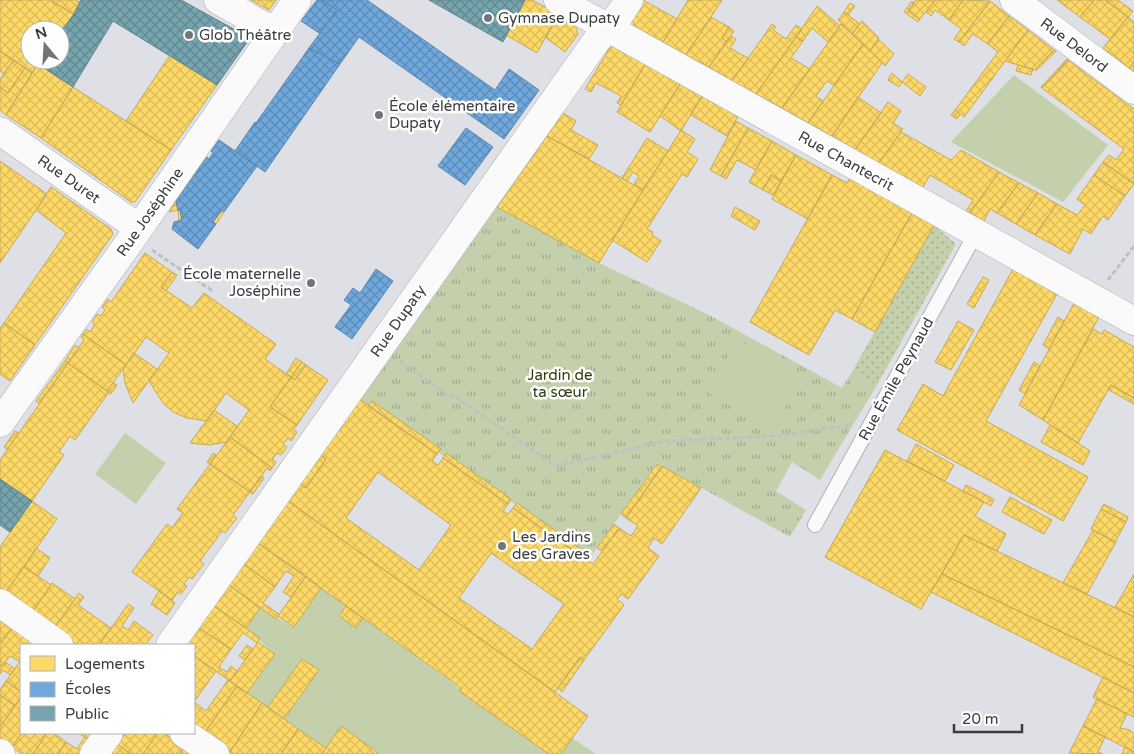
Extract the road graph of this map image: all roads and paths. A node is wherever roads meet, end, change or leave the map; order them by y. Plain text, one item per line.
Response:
1 (218, 0) edge
2 (297, 0) edge
3 (558, 0) edge
4 (629, 0) edge
5 (1014, 0) edge
6 (607, 28) junction
7 (275, 32) junction
8 (1134, 90) edge
9 (0, 131) edge
10 (136, 233) junction
11 (976, 233) junction
12 (1134, 246) edge
13 (214, 292) dead end
14 (1096, 300) junction
15 (1134, 321) edge
16 (388, 336) junction
17 (0, 423) edge
18 (866, 432) junction
19 (815, 525) dead end
20 (0, 603) edge
21 (58, 644) edge
22 (171, 644) edge
23 (108, 734) edge
24 (185, 734) edge
25 (94, 754) edge
26 (215, 754) edge

1 - 7 street
2 - 7 street, Rue Joséphine
3 - 6 street, Rue Chantecrit
4 - 6 street, Rue Dupaty
5 - 8 street, Rue Delord
6 - 11 street, Rue Chantecrit
6 - 16 street, Rue Dupaty
7 - 10 street, Rue Joséphine
9 - 10 street, Rue Duret
10 - 13 path
10 - 17 street, Rue Joséphine
11 - 14 street, Rue Chantecrit
11 - 18 lane, Rue Émile Peynaud
12 - 14 path
14 - 15 street, Rue Chantecrit
16 - 18 path
16 - 22 street, Rue Dupaty
18 - 19 lane, Rue Émile Peynaud
20 - 21 street
23 - 25 street
24 - 26 street

